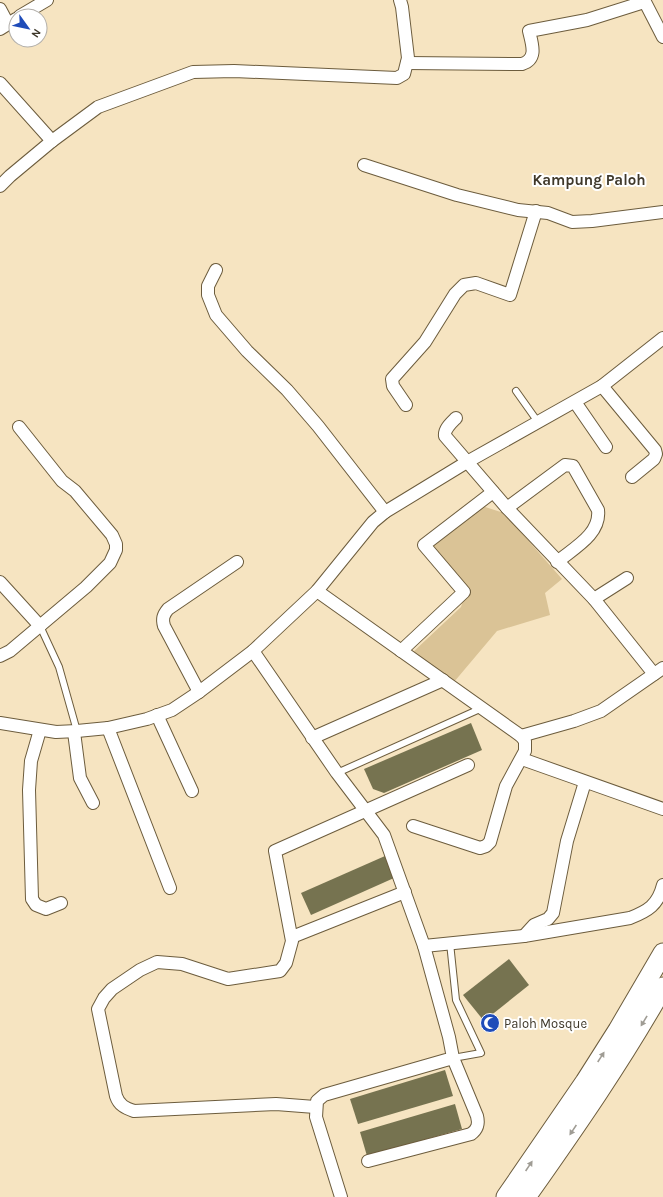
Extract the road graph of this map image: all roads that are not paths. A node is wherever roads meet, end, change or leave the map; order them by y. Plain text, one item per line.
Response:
1 (47, 0) edge
2 (400, 0) edge
3 (644, 1) edge
4 (34, 8) edge
5 (0, 9) edge
6 (8, 24) edge
7 (663, 37) edge
8 (407, 63) junction
9 (0, 83) edge
10 (52, 141) junction
11 (364, 165) dead end
12 (0, 186) edge
13 (536, 211) junction
14 (663, 212) edge
15 (216, 270) dead end
16 (663, 338) edge
17 (602, 386) junction
18 (516, 391) dead end
19 (575, 402) junction
20 (406, 405) dead end
21 (456, 418) dead end
22 (538, 422) junction
23 (19, 427) dead end
24 (606, 447) dead end
25 (467, 462) junction
26 (632, 477) dead end
27 (494, 492) junction
28 (507, 508) junction
29 (385, 512) junction
30 (237, 562) dead end
31 (557, 562) junction
32 (628, 578) dead end
33 (0, 582) edge
34 (317, 591) junction
35 (594, 599) junction
36 (40, 626) junction
37 (253, 651) junction
38 (401, 651) junction
39 (0, 656) edge
40 (658, 671) edge
41 (443, 680) junction
42 (199, 692) junction
43 (482, 708) junction
44 (157, 715) junction
45 (0, 723) edge
46 (108, 728) junction
47 (40, 730) junction
48 (75, 731) junction
49 (521, 736) junction
50 (312, 738) junction
51 (522, 759) junction
52 (468, 765) dead end
53 (337, 773) junction
54 (585, 782) junction
55 (192, 791) dead end
56 (93, 803) dead end
57 (663, 809) edge
58 (366, 811) junction
59 (413, 826) dead end
60 (663, 885) edge
61 (170, 888) dead end
62 (405, 892) junction
63 (60, 903) dead end
64 (524, 936) junction
65 (292, 937) junction
66 (450, 943) junction
67 (424, 946) junction
68 (663, 953) edge
69 (663, 987) edge
70 (453, 1058) junction
71 (315, 1108) junction
72 (368, 1161) dead end
73 (341, 1197) edge
74 (506, 1197) edge
75 (526, 1197) edge

1 - 4 street
2 - 8 street
3 - 7 street
3 - 8 street
5 - 6 street
8 - 10 street
9 - 10 street
10 - 12 street
11 - 13 street
13 - 14 street
13 - 20 street
15 - 29 street
16 - 17 street
17 - 19 street
17 - 26 street
18 - 22 lane
19 - 22 street
19 - 24 street
21 - 25 street
22 - 25 street
23 - 36 street
25 - 27 street
25 - 29 street
27 - 28 street
27 - 38 street
28 - 31 street
28 - 31 street
29 - 34 street
30 - 42 street
31 - 35 street
32 - 35 street
33 - 36 street
34 - 37 street
34 - 38 street
35 - 40 street
36 - 39 street
36 - 48 lane
37 - 42 street
37 - 50 street
38 - 41 street
40 - 49 street
41 - 43 street
41 - 50 street
42 - 44 street
43 - 49 street
43 - 53 lane
44 - 46 street
44 - 55 street
45 - 47 street
46 - 48 street
46 - 61 street
47 - 48 street
47 - 63 street
48 - 56 street
49 - 51 street
50 - 53 street
51 - 54 street
51 - 59 street
52 - 58 street
53 - 58 street
54 - 57 street
54 - 64 street
58 - 62 street
58 - 65 street
60 - 64 street
62 - 65 street
62 - 67 street
64 - 66 street
65 - 71 street
66 - 67 street
66 - 70 lane
67 - 70 street
74 -> 68 main road
69 -> 75 main road
70 - 71 street
70 - 72 street
71 - 73 street

